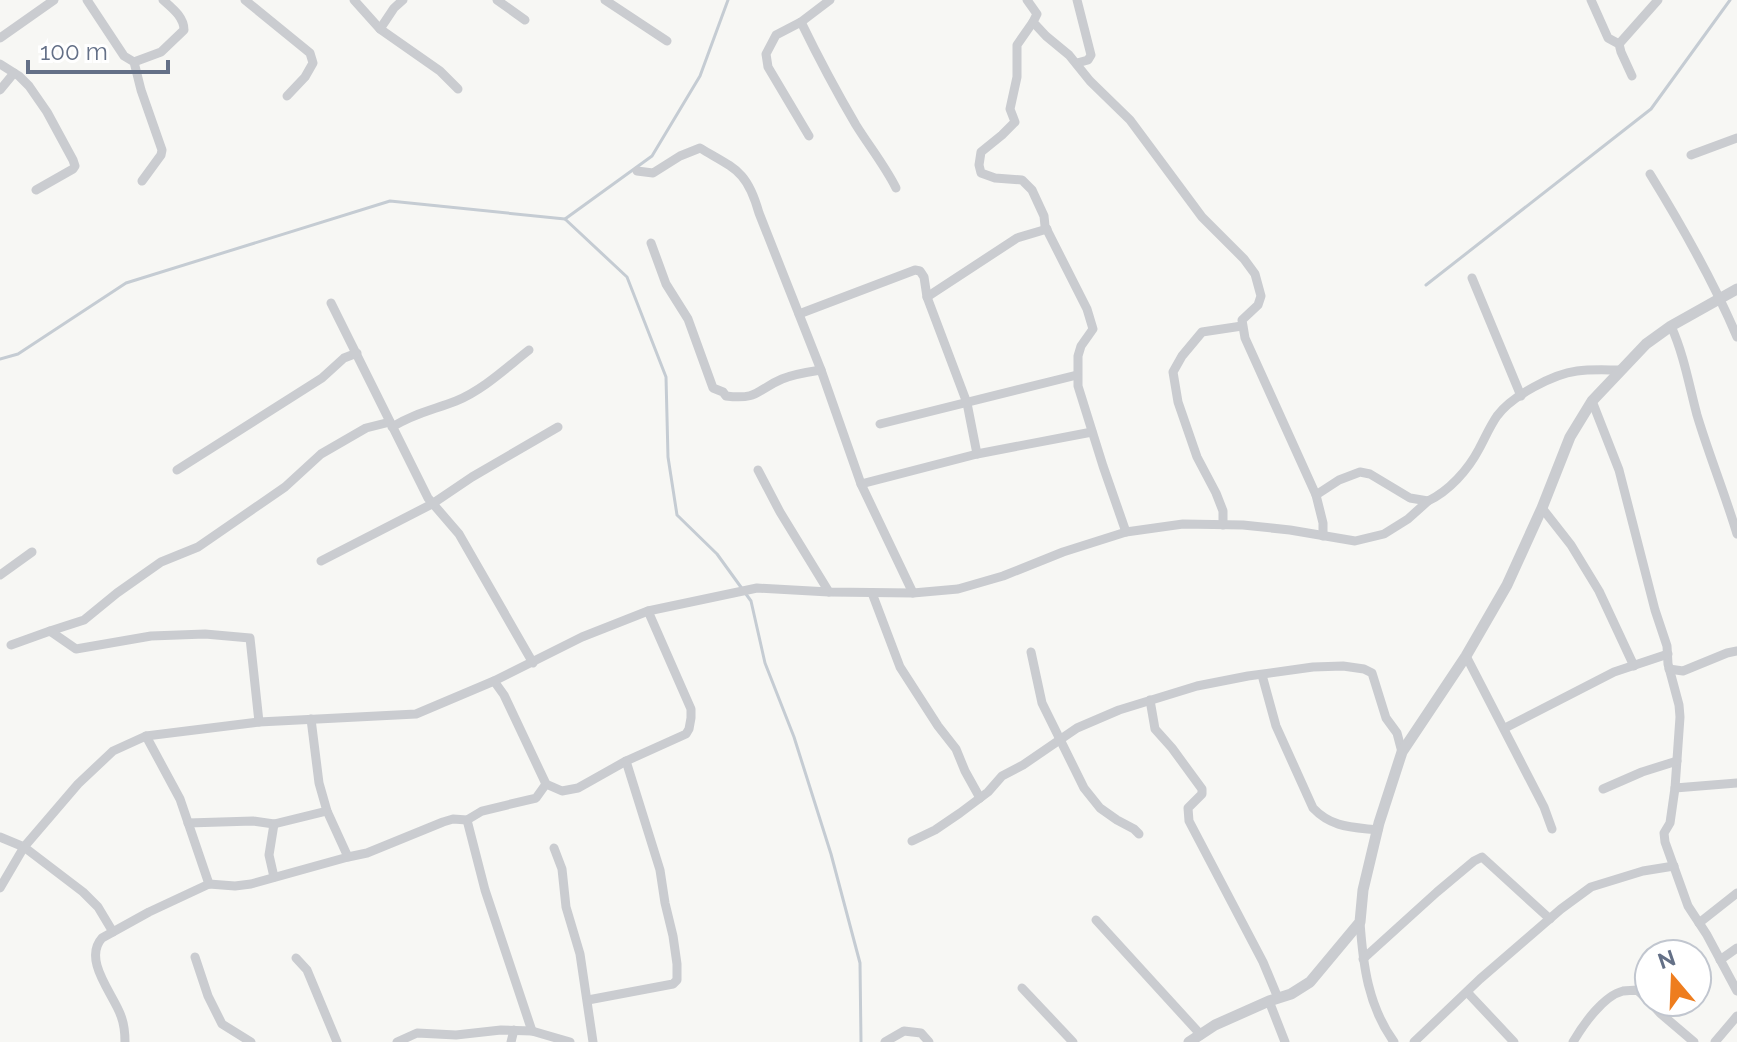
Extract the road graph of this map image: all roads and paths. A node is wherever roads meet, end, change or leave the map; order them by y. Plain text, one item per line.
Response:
1 (54, 0) edge
2 (87, 0) edge
3 (163, 0) edge
4 (245, 0) edge
5 (354, 0) edge
6 (403, 0) edge
7 (497, 0) edge
8 (605, 0) edge
9 (830, 0) edge
10 (1027, 0) edge
11 (1077, 0) edge
12 (1591, 0) edge
13 (1658, 0) edge
14 (525, 20) dead end
15 (801, 22) junction
16 (1033, 22) junction
17 (380, 29) junction
18 (0, 38) edge
19 (667, 41) dead end
20 (1619, 44) junction
21 (134, 62) junction
22 (1077, 63) junction
23 (0, 64) edge
24 (14, 73) junction
25 (1632, 76) dead end
26 (458, 89) dead end
27 (0, 90) edge
28 (287, 96) dead end
29 (809, 136) dead end
30 (1737, 138) edge
31 (1691, 155) dead end
32 (637, 171) dead end
33 (1650, 174) dead end
34 (142, 181) dead end
35 (896, 188) dead end
36 (36, 190) dead end
37 (1047, 229) junction
38 (651, 243) dead end
39 (1472, 278) dead end
40 (1737, 289) edge
41 (927, 297) junction
42 (1720, 297) junction
43 (331, 303) dead end
44 (799, 314) junction
45 (1242, 326) junction
46 (1671, 326) junction
47 (1737, 337) edge
48 (529, 350) dead end
49 (357, 353) junction
50 (821, 370) junction
51 (1621, 370) junction
52 (1077, 375) junction
53 (1521, 396) junction
54 (1592, 401) junction
55 (967, 403) junction
56 (391, 424) junction
57 (880, 424) dead end
58 (558, 427) dead end
59 (1092, 432) junction
60 (977, 454) junction
61 (177, 470) dead end
62 (758, 470) dead end
63 (861, 484) junction
64 (1737, 493) edge
65 (1316, 495) junction
66 (1726, 496) junction
67 (1428, 501) junction
68 (432, 504) junction
69 (1542, 508) junction
70 (1223, 525) junction
71 (1126, 532) junction
72 (1737, 534) edge
73 (1323, 536) junction
74 (32, 552) dead end
75 (321, 561) dead end
76 (0, 575) edge
77 (829, 592) junction
78 (872, 593) junction
79 (913, 593) junction
80 (648, 611) junction
81 (50, 631) junction
82 (11, 645) dead end
83 (1737, 651) edge
84 (1031, 652) dead end
85 (1668, 654) junction
86 (1466, 656) junction
87 (533, 663) junction
88 (1634, 666) junction
89 (1669, 669) junction
90 (1262, 675) junction
91 (494, 681) junction
92 (1150, 700) junction
93 (311, 719) junction
94 (259, 722) junction
95 (1505, 728) junction
96 (146, 736) junction
97 (1061, 739) junction
98 (1402, 752) junction
99 (626, 761) junction
100 (1677, 761) junction
101 (1737, 783) edge
102 (546, 784) junction
103 (1675, 788) junction
104 (1603, 789) dead end
105 (980, 798) junction
106 (327, 811) junction
107 (467, 820) junction
108 (188, 823) junction
109 (274, 824) junction
110 (1552, 829) dead end
111 (1378, 830) junction
112 (1139, 834) dead end
113 (0, 837) edge
114 (912, 841) dead end
115 (24, 847) junction
116 (554, 848) dead end
117 (348, 857) junction
118 (1674, 866) junction
119 (274, 877) junction
120 (209, 884) junction
121 (0, 888) edge
122 (1737, 893) edge
123 (1550, 919) junction
124 (1096, 920) dead end
125 (1360, 922) junction
126 (1699, 923) junction
127 (113, 932) junction
128 (1737, 948) edge
129 (195, 957) dead end
130 (296, 958) dead end
131 (1363, 959) junction
132 (1720, 960) junction
133 (1022, 988) dead end
134 (1633, 990) edge
135 (1737, 991) edge
136 (1467, 992) junction
137 (588, 1000) junction
138 (1274, 1000) junction
139 (1737, 1016) edge
140 (1666, 1018) edge
141 (514, 1030) junction
142 (532, 1031) junction
143 (1201, 1035) junction
144 (125, 1042) edge
145 (251, 1042) edge
146 (335, 1042) edge
147 (397, 1042) edge
148 (511, 1042) edge
149 (570, 1042) edge
150 (593, 1042) edge
151 (885, 1042) edge
152 (929, 1042) edge
153 (1073, 1042) edge
154 (1189, 1042) edge
155 (1285, 1042) edge
156 (1394, 1042) edge
157 (1414, 1042) edge
158 (1514, 1042) edge
159 (1573, 1042) edge
160 (1694, 1042) edge
161 (1715, 1042) edge

1 - 18 street
2 - 21 street
3 - 21 street
4 - 28 street
5 - 17 street
6 - 17 street
7 - 14 street
8 - 19 street
9 - 15 street
10 - 16 street
11 - 22 street
12 - 20 street
13 - 20 street
15 - 29 street
15 - 35 street
16 - 22 street
16 - 37 street
17 - 26 street
20 - 25 street
21 - 34 street
22 - 45 street
23 - 24 street
24 - 27 street
24 - 36 street
30 - 31 street
32 - 44 street
33 - 42 street
37 - 41 street
37 - 52 street
38 - 50 street
39 - 53 street
40 - 42 street
41 - 44 street
41 - 55 street
42 - 46 street
42 - 47 street
43 - 49 street
44 - 50 street
45 - 65 street
45 - 70 street
46 - 51 street
46 - 66 street
48 - 56 street
49 - 56 street
49 - 61 street
50 - 63 street
51 - 53 street
51 - 54 street
52 - 55 street
52 - 59 street
53 - 67 street
54 - 69 street
54 - 85 street
55 - 57 street
55 - 60 street
56 - 68 street
56 - 81 street
58 - 68 street
59 - 60 street
59 - 71 street
60 - 63 street
62 - 77 street
63 - 79 street
64 - 66 street
65 - 67 street
65 - 73 street
66 - 72 street
67 - 73 street
68 - 75 street
68 - 87 street
69 - 86 street
69 - 88 street
70 - 71 street
70 - 73 street
71 - 79 street
74 - 76 street
77 - 78 street
77 - 80 street
78 - 79 street
78 - 105 street
80 - 87 street
80 - 99 street
81 - 82 street
81 - 94 street
83 - 89 street
84 - 97 street
85 - 88 street
85 - 89 street
86 - 95 street
86 - 98 street
87 - 91 street
88 - 95 street
89 - 100 street
90 - 92 street
90 - 98 street
90 - 111 street
91 - 93 street
91 - 102 street
92 - 97 street
92 - 138 street
93 - 94 street
93 - 106 street
94 - 96 street
95 - 110 street
96 - 108 street
96 - 115 street
97 - 105 street
97 - 112 street
98 - 111 street
99 - 102 street
99 - 137 street
100 - 103 street
100 - 104 street
101 - 103 street
102 - 107 street
103 - 118 street
105 - 114 street
106 - 109 street
106 - 117 street
107 - 117 street
107 - 142 street
108 - 109 street
108 - 120 street
109 - 119 street
111 - 125 street
113 - 115 street
115 - 121 street
115 - 127 street
116 - 137 street
117 - 119 street
118 - 123 street
118 - 126 street
119 - 120 street
120 - 127 street
122 - 126 street
123 - 131 street
123 - 136 street
124 - 143 street
125 - 131 street
125 - 138 street
126 - 132 street
127 - 144 street
128 - 132 street
129 - 145 street
130 - 146 street
131 - 156 street
132 - 135 street
133 - 153 street
134 - 159 street
136 - 157 street
136 - 158 street
137 - 150 street
138 - 143 street
138 - 155 street
139 - 161 street
140 - 160 street
141 - 142 street
141 - 147 street
141 - 148 street
142 - 149 street
143 - 154 street
151 - 152 street

